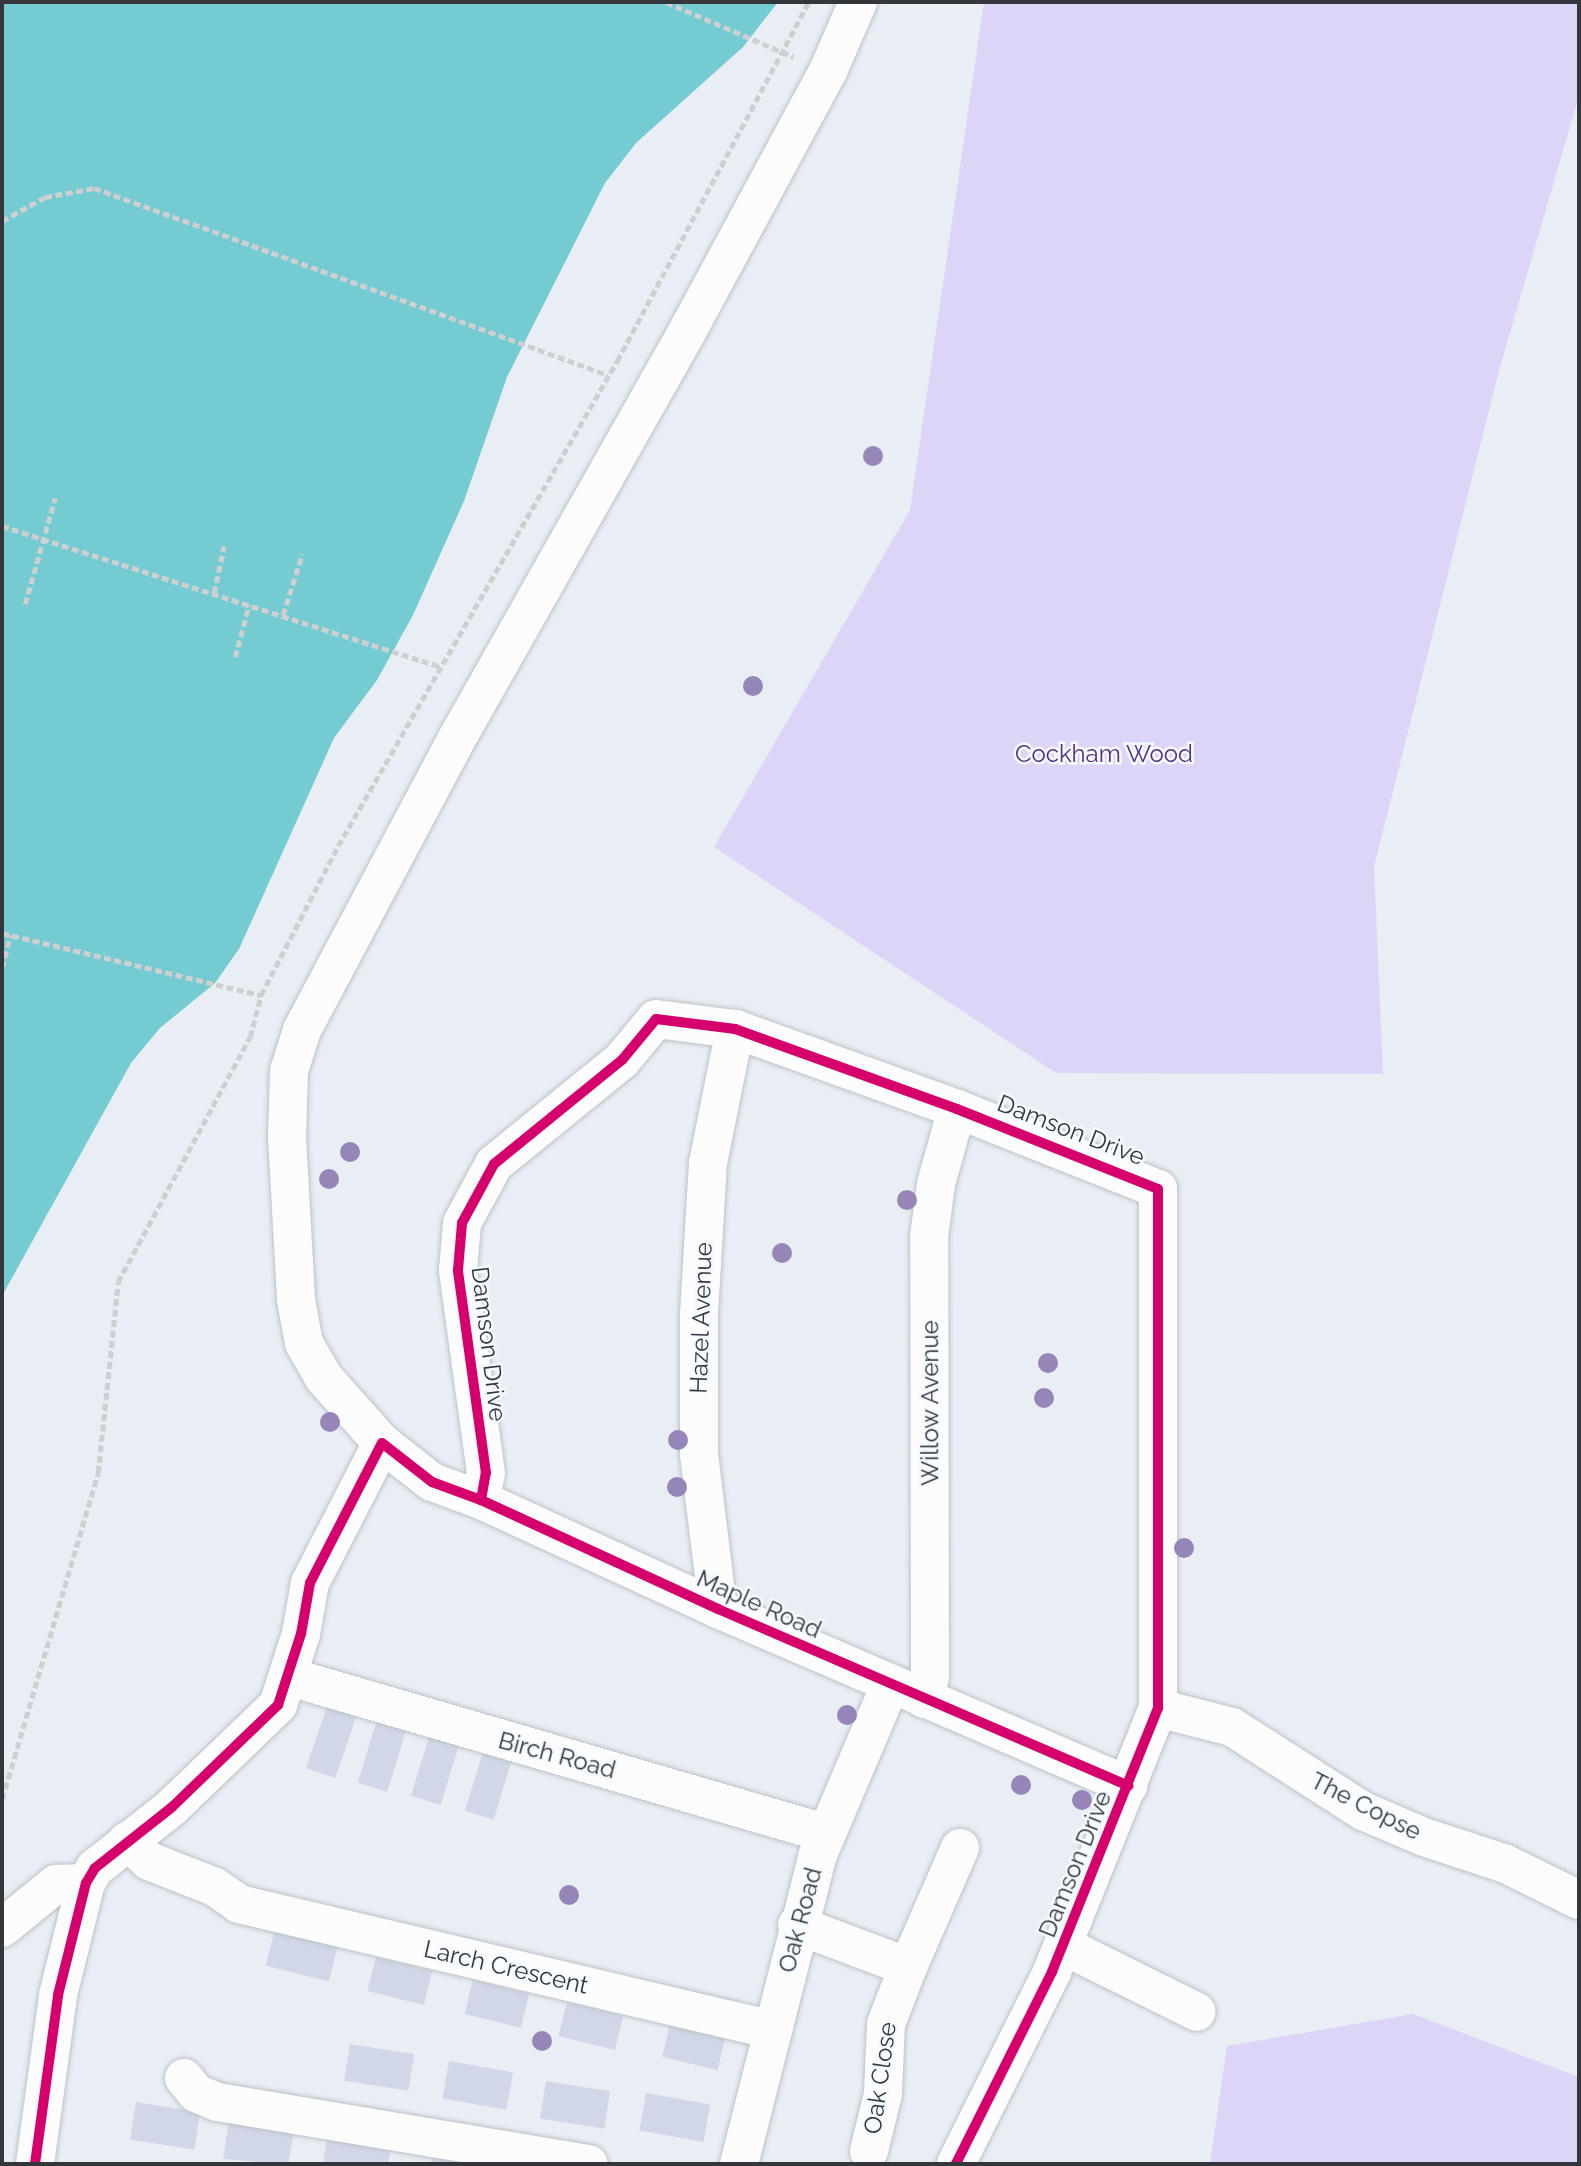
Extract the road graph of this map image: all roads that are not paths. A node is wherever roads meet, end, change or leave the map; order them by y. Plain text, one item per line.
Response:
1 (858, 2) edge
2 (735, 1029) junction
3 (957, 1109) junction
4 (382, 1443) junction
5 (481, 1500) junction
6 (718, 1609) junction
7 (290, 1677) junction
8 (907, 1692) junction
9 (1157, 1708) junction
10 (1129, 1786) junction
11 (825, 1833) junction
12 (128, 1841) junction
13 (960, 1848) dead end
14 (86, 1883) junction
15 (1579, 1900) edge
16 (797, 1925) junction
17 (2, 1928) edge
18 (1064, 1945) junction
19 (908, 1967) junction
20 (1196, 2012) dead end
21 (773, 2029) junction
22 (184, 2078) dead end
23 (869, 2151) dead end
24 (35, 2164) edge
25 (589, 2164) edge
26 (739, 2164) edge
27 (956, 2164) edge

1 - 4 street, Maple Road
2 - 3 street, Damson Drive
2 - 5 street, Damson Drive
2 - 6 street, Hazel Avenue
3 - 8 street, Willow Avenue
3 - 9 street, Damson Drive
4 - 5 street, Maple Road
4 - 7 street
5 - 6 street, Maple Road
6 - 8 street, Maple Road
7 - 11 street, Birch Road
7 - 12 street
8 - 10 street, Maple Road
8 - 11 street, Oak Road
9 - 10 street, Damson Drive
9 - 15 street, The Copse
10 - 18 street, Damson Drive
11 - 16 street, Oak Road
12 - 14 street
12 - 21 street, Larch Crescent
13 - 19 street, Oak Close
14 - 17 street
14 - 24 street
16 - 19 street
16 - 21 street, Oak Road
18 - 20 street
18 - 27 street, Damson Drive
19 - 23 street, Oak Close
21 - 26 street, Oak Road
22 - 25 street

